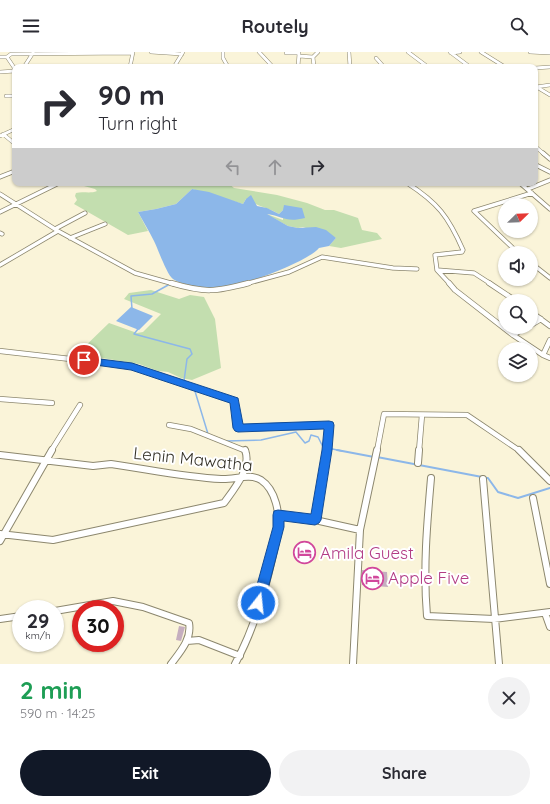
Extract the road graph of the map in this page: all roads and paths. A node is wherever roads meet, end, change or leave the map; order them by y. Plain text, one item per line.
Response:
1 (133, 52) edge
2 (151, 52) edge
3 (223, 52) edge
4 (259, 52) edge
5 (318, 52) edge
6 (349, 52) edge
7 (408, 52) edge
8 (460, 52) edge
9 (482, 52) edge
10 (530, 52) edge
11 (182, 53) edge
12 (286, 53) edge
13 (450, 53) edge
14 (550, 53) edge
15 (33, 54) junction
16 (299, 56) junction
17 (313, 56) junction
18 (0, 57) edge
19 (7, 57) junction
20 (376, 58) dead end
21 (26, 64) edge
22 (131, 64) edge
23 (176, 64) edge
24 (226, 64) edge
25 (270, 64) edge
26 (298, 64) edge
27 (314, 64) edge
28 (350, 64) edge
29 (381, 64) edge
30 (424, 64) edge
31 (466, 64) edge
32 (500, 64) edge
33 (12, 65) edge
34 (550, 67) edge
35 (538, 68) edge
36 (12, 70) edge
37 (0, 72) edge
38 (550, 84) edge
39 (538, 87) edge
40 (538, 88) edge
41 (550, 95) edge
42 (6, 96) dead end
43 (12, 96) edge
44 (12, 130) edge
45 (1, 135) edge
46 (12, 142) edge
47 (538, 149) edge
48 (550, 159) edge
49 (538, 166) edge
50 (12, 172) edge
51 (550, 172) edge
52 (0, 177) edge
53 (550, 180) edge
54 (538, 185) edge
55 (53, 186) edge
56 (411, 186) edge
57 (523, 186) edge
58 (537, 186) edge
59 (528, 190) junction
60 (532, 193) junction
61 (0, 194) edge
62 (16, 204) junction
63 (550, 209) edge
64 (0, 212) edge
65 (85, 213) dead end
66 (105, 224) dead end
67 (56, 230) junction
68 (70, 238) junction
69 (510, 246) edge
70 (0, 265) edge
71 (417, 269) dead end
72 (538, 269) edge
73 (437, 270) junction
74 (550, 278) edge
75 (506, 294) edge
76 (538, 317) edge
77 (541, 319) junction
78 (538, 320) edge
79 (498, 323) edge
80 (550, 326) edge
81 (513, 334) edge
82 (550, 340) edge
83 (0, 351) edge
84 (543, 355) junction
85 (550, 358) edge
86 (0, 399) edge
87 (52, 403) dead end
88 (80, 405) dead end
89 (422, 415) junction
90 (169, 425) dead end
91 (0, 455) edge
92 (44, 461) junction
93 (418, 463) dead end
94 (241, 478) junction
95 (431, 478) dead end
96 (483, 479) dead end
97 (550, 481) edge
98 (533, 498) dead end
99 (278, 515) junction
100 (315, 520) junction
101 (360, 530) junction
102 (2, 534) edge
103 (0, 541) edge
104 (550, 584) edge
105 (64, 609) edge
106 (548, 613) edge
107 (12, 618) edge
108 (494, 619) junction
109 (0, 620) edge
110 (550, 627) edge
111 (188, 641) junction
112 (240, 656) junction
113 (171, 664) edge
114 (235, 664) edge
115 (353, 664) edge
116 (499, 664) edge

1 - 15 street
1 - 22 street
2 - 11 street
3 - 24 street
4 - 25 street
5 - 17 street
6 - 28 street
7 - 30 street
8 - 13 street
9 - 32 street
10 - 14 street
11 - 23 street
12 - 16 street
13 - 31 street
15 - 19 street
15 - 21 street
16 - 17 street
16 - 26 street
17 - 27 street
18 - 19 street
19 - 33 street
20 - 29 street
34 - 35 street
36 - 37 street
38 - 39 street
40 - 41 street
42 - 43 street
44 - 45 street
45 - 46 street
47 - 48 street
49 - 51 street
50 - 52 street
53 - 54 street
55 - 62 street
56 - 73 street
57 - 59 street
58 - 59 street
59 - 60 street
60 - 63 street
60 - 69 street
61 - 62 street
62 - 64 street
62 - 67 street
65 - 67 street
66 - 68 street
67 - 68 street
67 - 70 street
68 - 71 street
72 - 74 street
73 - 75 street
73 - 79 street
76 - 77 street
77 - 78 street
77 - 80 street
81 - 84 street
82 - 84 street
83 - 100 street
84 - 85 street
86 - 87 street
88 - 92 street
89 - 93 street
89 - 97 street
89 - 101 street
90 - 94 street
91 - 92 street, Lenin Mawatha
92 - 94 street, Lenin Mawatha
92 - 102 street
94 - 99 street, Lenin Mawatha
94 - 102 street
95 - 108 street
96 - 108 street
98 - 104 street
99 - 100 street
99 - 112 street, Lenin Mawatha
100 - 101 street
101 - 115 street
102 - 103 street
105 - 111 street
106 - 108 street
106 - 110 street
107 - 109 street
108 - 116 street
111 - 112 street
111 - 113 street
112 - 114 street, Lenin Mawatha

